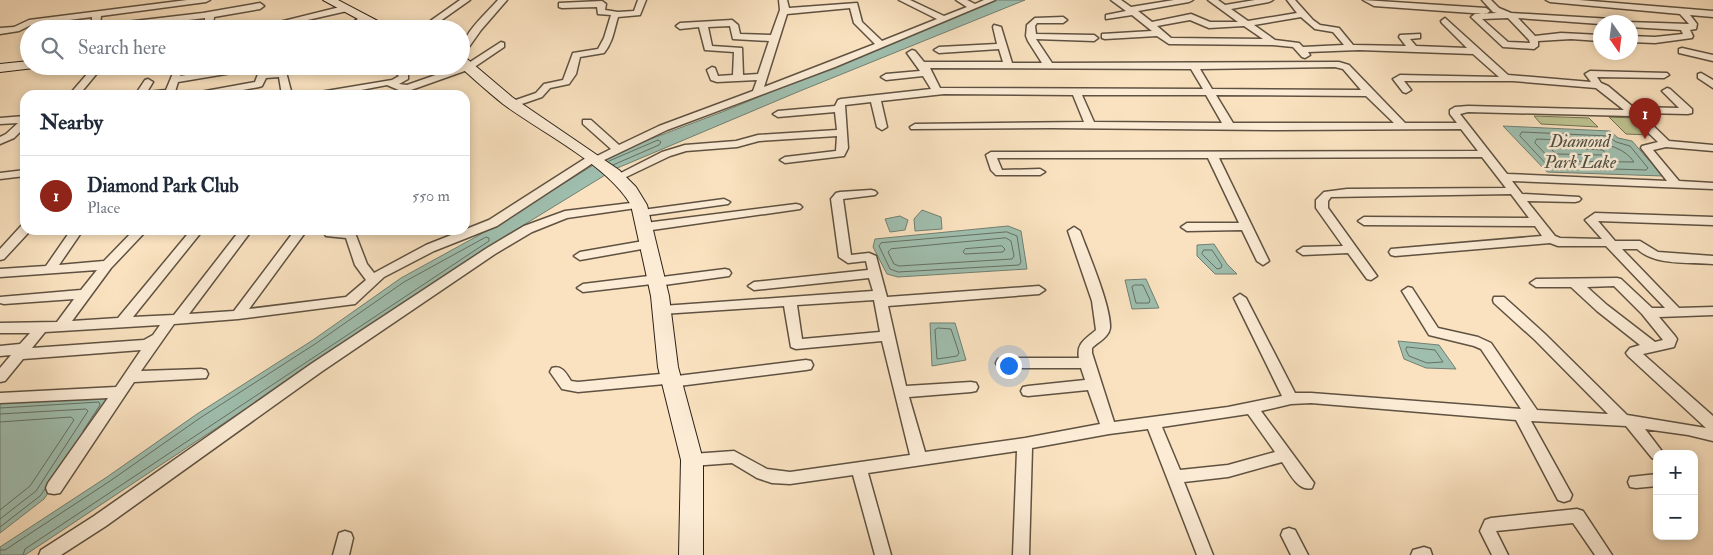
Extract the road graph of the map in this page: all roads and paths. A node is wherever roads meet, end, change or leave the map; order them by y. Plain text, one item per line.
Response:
1 (206, 0) edge
2 (329, 0) edge
3 (466, 0) edge
4 (503, 0) edge
5 (642, 0) edge
6 (783, 0) edge
7 (903, 0) edge
8 (960, 0) edge
9 (991, 0) edge
10 (1115, 0) edge
11 (1189, 0) edge
12 (1212, 0) edge
13 (1269, 0) edge
14 (1291, 0) edge
15 (1367, 0) edge
16 (1486, 0) edge
17 (1550, 0) edge
18 (1626, 3) edge
19 (562, 5) dead end
20 (260, 6) dead end
21 (975, 7) junction
22 (1224, 8) junction
23 (344, 9) junction
24 (784, 10) junction
25 (1496, 10) junction
26 (1132, 11) junction
27 (1682, 11) junction
28 (1304, 14) junction
29 (1713, 14) edge
30 (97, 15) junction
31 (210, 15) junction
32 (615, 15) junction
33 (1510, 15) junction
34 (1109, 17) dead end
35 (944, 19) junction
36 (54, 20) edge
37 (96, 20) edge
38 (167, 20) edge
39 (210, 20) edge
40 (296, 20) edge
41 (367, 20) edge
42 (436, 20) edge
43 (1063, 20) dead end
44 (1446, 21) dead end
45 (1593, 21) edge
46 (1246, 23) junction
47 (703, 24) junction
48 (1150, 25) junction
49 (1638, 25) edge
50 (1642, 25) junction
51 (680, 26) dead end
52 (20, 27) edge
53 (997, 27) dead end
54 (1684, 28) junction
55 (0, 31) edge
56 (1158, 33) junction
57 (1030, 36) junction
58 (1105, 36) dead end
59 (1416, 36) dead end
60 (1531, 36) junction
61 (1094, 38) dead end
62 (1593, 38) edge
63 (470, 39) edge
64 (774, 39) junction
65 (1638, 39) edge
66 (1655, 40) junction
67 (1273, 42) junction
68 (881, 45) junction
69 (501, 46) dead end
70 (1003, 46) junction
71 (1350, 47) junction
72 (1414, 49) junction
73 (939, 50) dead end
74 (1300, 50) junction
75 (1475, 51) junction
76 (1682, 51) dead end
77 (912, 54) dead end
78 (1713, 58) edge
79 (470, 62) edge
80 (20, 64) edge
81 (1008, 64) junction
82 (1048, 64) junction
83 (1313, 64) junction
84 (1194, 66) junction
85 (0, 68) edge
86 (470, 68) edge
87 (712, 70) dead end
88 (925, 71) junction
89 (91, 75) edge
90 (176, 75) edge
91 (203, 75) edge
92 (263, 75) edge
93 (283, 75) edge
94 (403, 75) edge
95 (439, 75) edge
96 (1664, 75) dead end
97 (1701, 76) dead end
98 (762, 77) junction
99 (886, 77) dead end
100 (738, 78) junction
101 (174, 80) junction
102 (1514, 80) junction
103 (148, 82) dead end
104 (394, 83) junction
105 (1598, 85) junction
106 (1713, 85) edge
107 (366, 86) junction
108 (78, 90) edge
109 (143, 90) edge
110 (170, 90) edge
111 (228, 90) edge
112 (286, 90) edge
113 (346, 90) edge
114 (359, 90) edge
115 (1406, 90) dead end
116 (937, 91) junction
117 (1076, 91) junction
118 (1667, 91) dead end
119 (1210, 92) junction
120 (1369, 92) junction
121 (757, 94) junction
122 (875, 98) junction
123 (513, 104) junction
124 (840, 109) junction
125 (1632, 112) junction
126 (778, 114) dead end
127 (20, 120) edge
128 (0, 121) edge
129 (587, 122) dead end
130 (20, 125) edge
131 (1090, 125) junction
132 (1229, 126) junction
133 (1402, 126) junction
134 (1464, 126) junction
135 (882, 127) dead end
136 (915, 127) dead end
137 (842, 132) junction
138 (0, 141) edge
139 (1666, 144) junction
140 (618, 149) junction
141 (1711, 149) edge
142 (1212, 154) junction
143 (1486, 154) junction
144 (785, 160) dead end
145 (604, 166) junction
146 (1040, 172) dead end
147 (20, 174) edge
148 (0, 176) edge
149 (1503, 177) junction
150 (1675, 184) junction
151 (1711, 187) edge
152 (872, 193) dead end
153 (1516, 194) junction
154 (1575, 199) dead end
155 (724, 202) dead end
156 (796, 207) dead end
157 (1364, 221) dead end
158 (1713, 221) edge
159 (644, 222) junction
160 (1537, 222) junction
161 (1246, 226) junction
162 (1187, 227) dead end
163 (470, 231) edge
164 (1074, 231) dead end
165 (20, 234) edge
166 (74, 235) edge
167 (136, 235) edge
168 (193, 235) edge
169 (242, 235) edge
170 (297, 235) edge
171 (348, 235) edge
172 (462, 235) edge
173 (1551, 239) junction
174 (1610, 243) junction
175 (1351, 249) junction
176 (1304, 251) dead end
177 (1395, 252) dead end
178 (0, 256) edge
179 (580, 256) dead end
180 (1713, 260) edge
181 (1263, 261) dead end
182 (107, 265) junction
183 (50, 269) junction
184 (0, 273) edge
185 (725, 273) dead end
186 (876, 276) junction
187 (1371, 276) dead end
188 (372, 279) junction
189 (657, 280) junction
190 (1574, 282) junction
191 (1536, 283) dead end
192 (754, 286) dead end
193 (583, 288) dead end
194 (1039, 290) dead end
195 (1408, 291) dead end
196 (85, 294) junction
197 (880, 298) junction
198 (1240, 298) dead end
199 (4, 300) dead end
200 (1499, 300) dead end
201 (790, 302) junction
202 (662, 310) junction
203 (1713, 311) edge
204 (1675, 312) junction
205 (1649, 313) junction
206 (238, 315) junction
207 (174, 319) junction
208 (122, 322) junction
209 (61, 326) junction
210 (0, 328) edge
211 (41, 328) junction
212 (888, 336) junction
213 (154, 342) junction
214 (1653, 348) junction
215 (0, 351) edge
216 (20, 352) junction
217 (1003, 363) dead end
218 (1086, 363) junction
219 (806, 364) dead end
220 (557, 372) dead end
221 (201, 374) dead end
222 (0, 377) edge
223 (130, 378) junction
224 (671, 380) junction
225 (1094, 384) junction
226 (971, 387) dead end
227 (1028, 391) dead end
228 (120, 392) junction
229 (901, 392) junction
230 (0, 398) edge
231 (1291, 399) junction
232 (1251, 408) junction
233 (1526, 415) junction
234 (1627, 421) junction
235 (1153, 422) junction
236 (1713, 425) edge
237 (1109, 428) junction
238 (1713, 435) edge
239 (1025, 444) junction
240 (1653, 450) edge
241 (1284, 454) junction
242 (692, 460) junction
243 (919, 460) junction
244 (859, 468) junction
245 (1174, 477) junction
246 (1653, 480) edge
247 (1636, 482) dead end
248 (1306, 483) dead end
249 (54, 488) dead end
250 (1564, 495) dead end
251 (1289, 535) dead end
252 (345, 538) dead end
253 (47, 555) edge
254 (341, 555) edge
255 (691, 555) edge
256 (883, 555) edge
257 (1021, 555) edge
258 (1205, 555) edge
259 (1300, 555) edge
260 (1500, 555) edge
261 (1604, 555) edge

1 - 30 street
2 - 23 street
3 - 42 street
4 - 63 street
5 - 32 street
6 - 24 street
7 - 35 street
8 - 21 street
9 - 21 street
10 - 26 street
11 - 26 street
12 - 22 street
13 - 22 street
14 - 28 street
15 - 25 street
16 - 25 street
17 - 18 street
18 - 27 street
18 - 50 street
19 - 32 street
20 - 31 street
21 - 35 street
22 - 46 street
23 - 40 street
23 - 41 street
24 - 64 street
24 - 68 street
25 - 33 street
26 - 34 street
26 - 48 street
27 - 29 street
27 - 54 street
28 - 46 street
28 - 71 street
30 - 36 street
30 - 37 street
31 - 38 street
31 - 39 street
32 - 123 street
33 - 45 street
33 - 60 street
33 - 60 street
35 - 68 street
43 - 57 street
44 - 75 street
46 - 48 street
46 - 67 street
47 - 51 street
47 - 64 street
47 - 100 street
48 - 56 street
49 - 50 street
50 - 54 street
50 - 66 street
52 - 55 street
53 - 70 street
54 - 66 street
56 - 58 street
56 - 67 street
57 - 61 street
57 - 82 street
59 - 72 street
60 - 62 street
64 - 98 street
65 - 66 street
67 - 74 street
68 - 121 street
69 - 79 street
70 - 73 street
70 - 81 street
71 - 72 street
71 - 74 street
72 - 75 street
74 - 83 street
75 - 102 street
76 - 78 street
77 - 88 street
80 - 85 street
81 - 82 street
81 - 88 street
82 - 84 street
83 - 84 street
83 - 120 street
84 - 119 street
86 - 123 street
87 - 100 street
88 - 99 street
88 - 116 street
89 - 108 street
90 - 101 street
91 - 101 street
92 - 111 street
93 - 112 street
94 - 104 street
95 - 104 street
96 - 105 street
97 - 106 street
98 - 100 street
98 - 121 street
101 - 110 street
102 - 105 street
102 - 115 street
103 - 109 street
104 - 107 street
105 - 125 street
107 - 113 street
107 - 114 street
116 - 117 street
116 - 122 street
117 - 119 street
117 - 131 street
118 - 125 street
119 - 120 street
119 - 132 street
120 - 133 street
121 - 140 street
122 - 124 street
122 - 135 street
123 - 145 street
124 - 126 street
124 - 137 street
125 - 134 street
125 - 139 street
127 - 128 street
129 - 140 street
130 - 138 street
131 - 132 street
131 - 136 street
132 - 133 street
133 - 134 street
134 - 143 street
137 - 144 street
137 - 145 street
139 - 141 street
139 - 150 street
140 - 145 street
142 - 143 street
142 - 146 street
142 - 161 street
143 - 149 street
145 - 159 street
145 - 163 street
147 - 148 street
149 - 150 street
149 - 153 street
150 - 151 street
152 - 186 street
153 - 154 street
153 - 160 street
153 - 175 street
155 - 159 street
156 - 159 street
157 - 160 street
158 - 174 street
159 - 179 street
159 - 189 street
159 - 253 street
160 - 173 street
161 - 162 street
161 - 181 street
164 - 218 street
165 - 178 street
166 - 183 street
167 - 182 street
168 - 208 street
169 - 207 street
170 - 206 street
171 - 188 street
172 - 188 street
173 - 174 street
173 - 177 street
174 - 180 street
174 - 204 street
175 - 176 street
175 - 187 street
182 - 183 street
182 - 196 street
183 - 184 street
185 - 189 street
186 - 192 street
186 - 197 street
188 - 206 street
189 - 193 street
189 - 202 street
190 - 191 street
190 - 205 street
190 - 214 street
194 - 197 street
195 - 233 street
196 - 199 street
196 - 209 street
197 - 201 street
197 - 212 street
198 - 231 street
200 - 234 street
201 - 202 street
201 - 212 street
202 - 224 street
203 - 204 street
204 - 205 street
205 - 214 street
206 - 207 street
207 - 208 street
207 - 213 street
208 - 209 street
209 - 211 street
210 - 211 street
211 - 216 street
212 - 229 street
213 - 216 street
213 - 223 street
214 - 236 street
215 - 216 street
216 - 222 street
217 - 218 street
218 - 225 street
219 - 224 street
220 - 224 street
221 - 223 street
223 - 228 street
224 - 242 street
225 - 227 street
225 - 237 street
226 - 229 street
228 - 230 street
228 - 249 street
229 - 243 street
231 - 232 street
231 - 233 street
232 - 235 street
232 - 241 street
233 - 234 street
233 - 250 street
234 - 238 street
234 - 240 street
235 - 237 street
235 - 245 street
237 - 239 street
239 - 243 street
239 - 257 street
241 - 245 street
241 - 248 street
242 - 244 street
242 - 255 street
243 - 244 street
244 - 256 street
245 - 258 street
246 - 247 street
251 - 259 street
252 - 254 street
260 - 261 street

